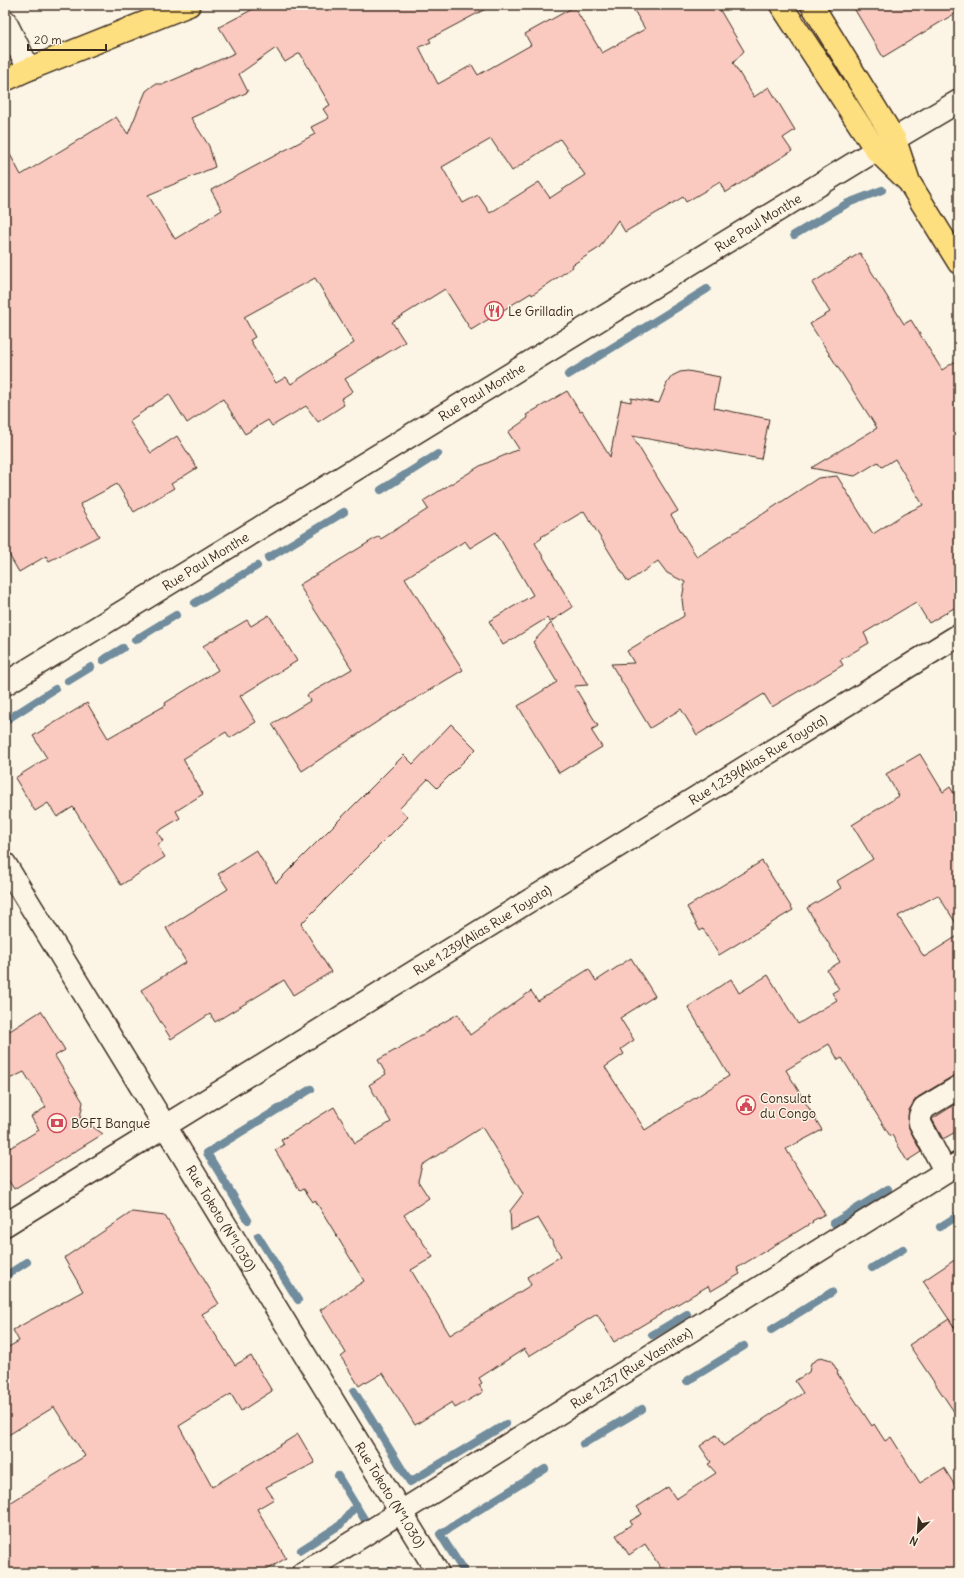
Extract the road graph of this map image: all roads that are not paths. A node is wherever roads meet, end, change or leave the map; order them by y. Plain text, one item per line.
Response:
1 (189, 5) edge
2 (780, 5) edge
3 (812, 5) edge
4 (5, 21) edge
5 (29, 69) junction
6 (5, 80) edge
7 (959, 101) edge
8 (895, 140) junction
9 (876, 150) junction
10 (909, 182) junction
11 (959, 263) edge
12 (959, 635) edge
13 (5, 684) edge
14 (5, 864) edge
15 (959, 1087) edge
16 (164, 1126) junction
17 (952, 1167) edge
18 (5, 1225) edge
19 (401, 1513) junction
20 (304, 1573) edge
21 (438, 1573) edge

1 - 5 main road
2 - 9 main road
3 - 8 main road
4 - 5 street
5 - 6 main road
7 - 8 street, Rue Paul Monthe
8 - 9 street, Rue Paul Monthe
8 - 10 main road
9 - 10 main road
9 - 13 street, Rue Paul Monthe
10 - 11 main road
12 - 16 street, Rue 1.239(Alias Rue Toyota)
14 - 16 street, Rue Tokoto (N°1.030)
15 - 17 street
16 - 18 street, Rue 1.239(Alias Rue Toyota)
16 - 19 street, Rue Tokoto (N°1.030)
17 - 19 street, Rue 1.237 (Rue Vasnitex)
19 - 20 street, Rue 1.237 (Rue Vasnitex)
19 - 21 street, Rue Tokoto (N°1.030)

